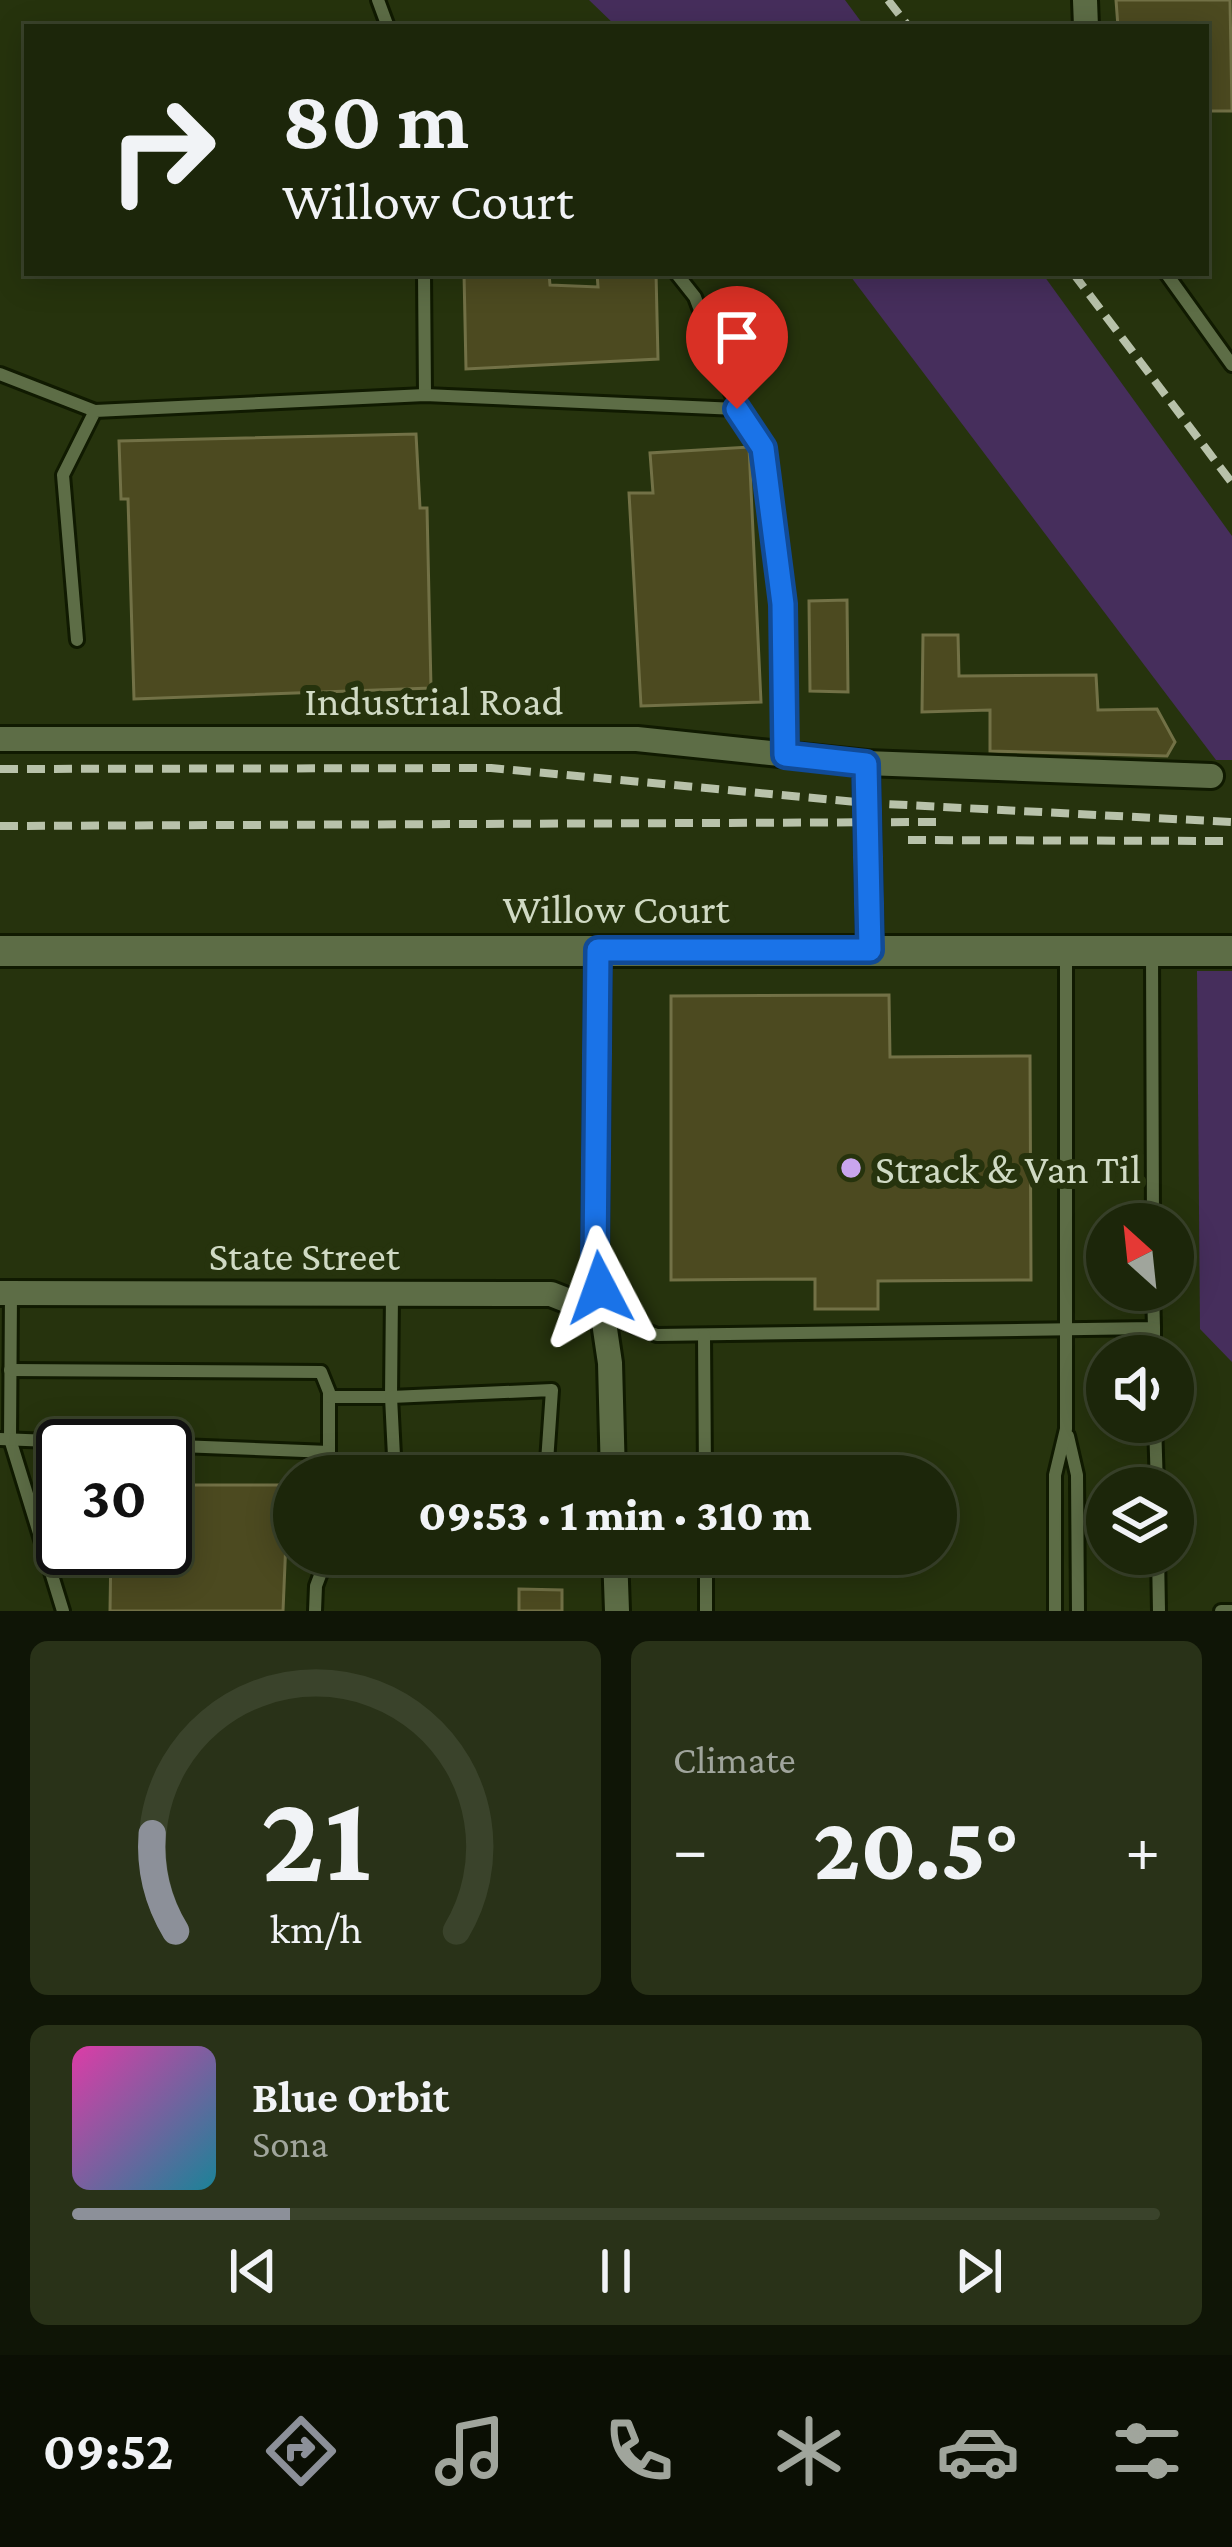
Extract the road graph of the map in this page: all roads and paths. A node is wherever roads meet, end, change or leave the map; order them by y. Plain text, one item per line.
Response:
1 (424, 276) edge
2 (678, 276) edge
3 (1168, 276) edge
4 (1232, 365) edge
5 (0, 374) edge
6 (425, 394) junction
7 (737, 409) junction
8 (95, 411) junction
9 (76, 640) dead end
10 (0, 739) edge
11 (785, 755) junction
12 (866, 764) junction
13 (1211, 776) dead end
14 (0, 950) edge
15 (598, 950) junction
16 (870, 950) junction
17 (1066, 950) junction
18 (1152, 950) junction
19 (1232, 951) edge
20 (1153, 1203) edge
21 (6, 1293) edge
22 (392, 1294) junction
23 (1154, 1311) edge
24 (604, 1315) junction
25 (1154, 1328) junction
26 (1066, 1331) junction
27 (704, 1335) junction
28 (1154, 1335) edge
29 (10, 1370) junction
30 (328, 1397) junction
31 (391, 1397) junction
32 (1066, 1430) junction
33 (3, 1441) edge
34 (329, 1452) joint
35 (394, 1455) edge
36 (547, 1455) edge
37 (612, 1455) edge
38 (705, 1455) edge
39 (1055, 1530) junction
40 (1077, 1531) junction
41 (320, 1575) edge
42 (616, 1575) edge
43 (706, 1575) edge
44 (1158, 1575) edge
45 (63, 1611) edge
46 (316, 1611) edge
47 (617, 1611) edge
48 (706, 1611) edge
49 (1055, 1611) edge
50 (1078, 1611) edge
51 (1159, 1611) edge
52 (1221, 1611) edge
53 (1232, 1611) edge

1 - 6 lane
2 - 7 lane
3 - 4 lane
5 - 8 lane
6 - 7 lane
6 - 8 lane
7 - 11 lane
8 - 9 lane
10 - 11 street, Industrial Road
11 - 12 street, Industrial Road
12 - 13 street, Industrial Road
12 - 16 street
14 - 15 street, Willow Court
15 - 16 street, Willow Court
15 - 24 street
16 - 17 street, Willow Court
17 - 18 street, Willow Court
17 - 26 lane
18 - 19 street, Willow Court
18 - 20 lane
21 - 22 street, State Street
21 - 29 lane
22 - 24 street, State Street
22 - 31 lane
23 - 25 lane
24 - 27 lane
24 - 37 street
25 - 26 lane
25 - 28 lane
26 - 27 lane
26 - 32 lane
27 - 38 lane
29 - 30 lane
29 - 33 lane
30 - 31 lane
30 - 34 lane
31 - 35 lane
31 - 36 lane
32 - 39 lane
32 - 40 lane
33 - 34 lane
33 - 45 lane
39 - 40 lane
39 - 49 lane
40 - 50 lane
41 - 46 lane
42 - 47 street
43 - 48 lane
44 - 51 lane
52 - 53 lane

